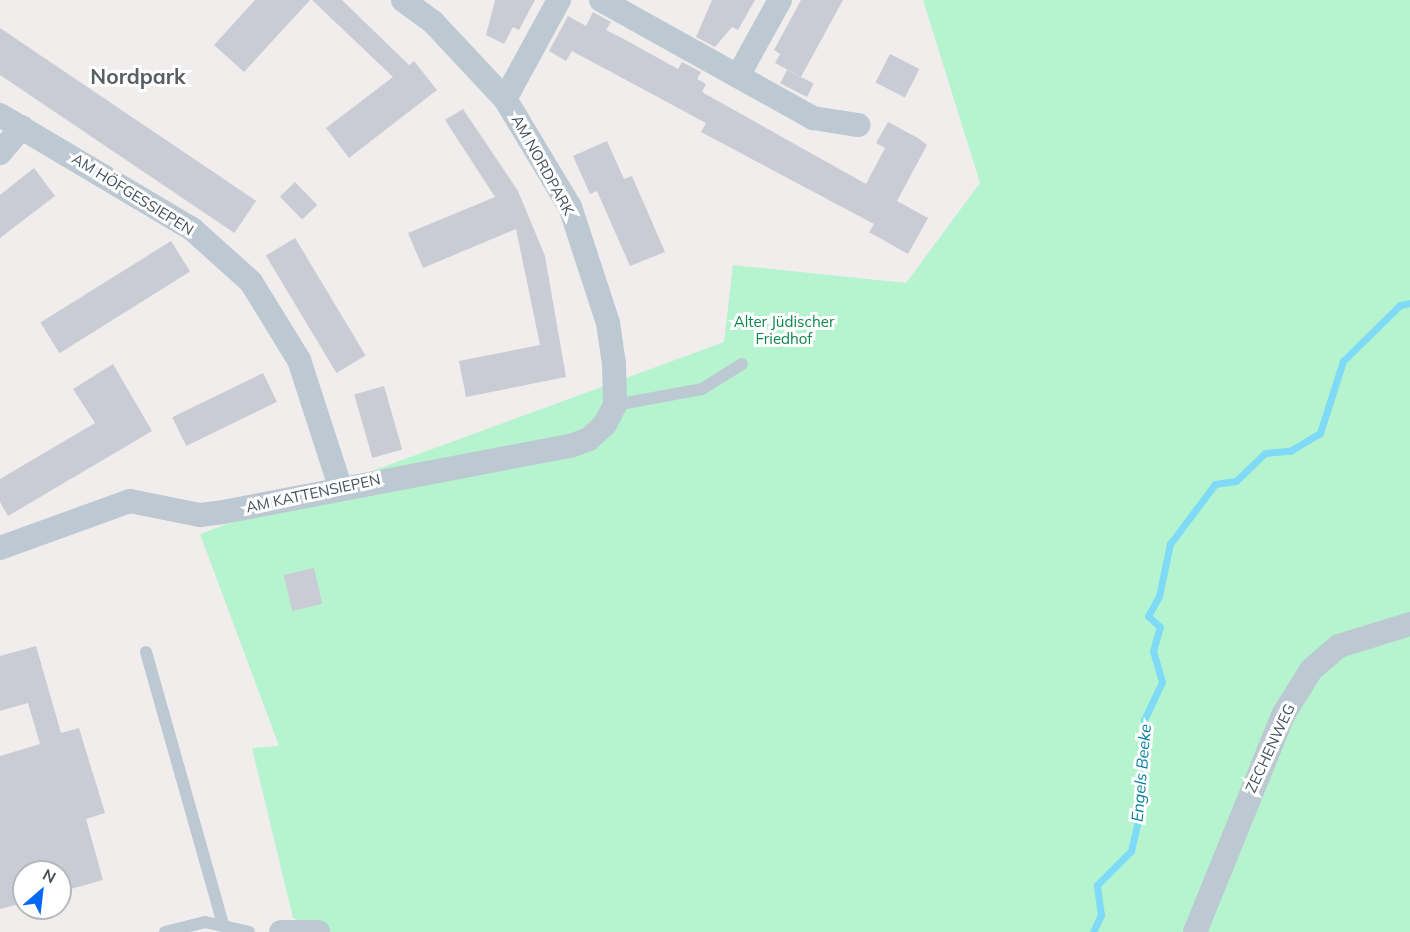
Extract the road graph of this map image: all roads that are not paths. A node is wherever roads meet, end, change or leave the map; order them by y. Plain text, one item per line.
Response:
1 (404, 0) edge
2 (559, 0) edge
3 (601, 0) edge
4 (780, 0) edge
5 (738, 76) junction
6 (505, 99) junction
7 (0, 115) edge
8 (858, 125) dead end
9 (22, 127) junction
10 (0, 153) edge
11 (742, 364) dead end
12 (615, 405) junction
13 (340, 486) junction
14 (0, 548) edge
15 (1410, 624) edge
16 (146, 652) dead end
17 (223, 924) junction
18 (165, 932) edge
19 (249, 932) edge
20 (281, 932) edge
21 (318, 932) edge
22 (1195, 932) edge

1 - 6 street, AM NORDPARK
2 - 6 street
3 - 5 street
4 - 5 street
5 - 8 street
6 - 12 street, AM NORDPARK
7 - 9 street, AM HÖFGESSIEPEN
9 - 10 street
9 - 13 street, AM HÖFGESSIEPEN
11 - 12 lane
12 - 13 street, AM KATTENSIEPEN
13 - 14 street, AM KATTENSIEPEN
15 - 22 street, ZECHENWEG
16 - 17 lane
17 - 18 lane
17 - 19 lane
20 - 21 street

